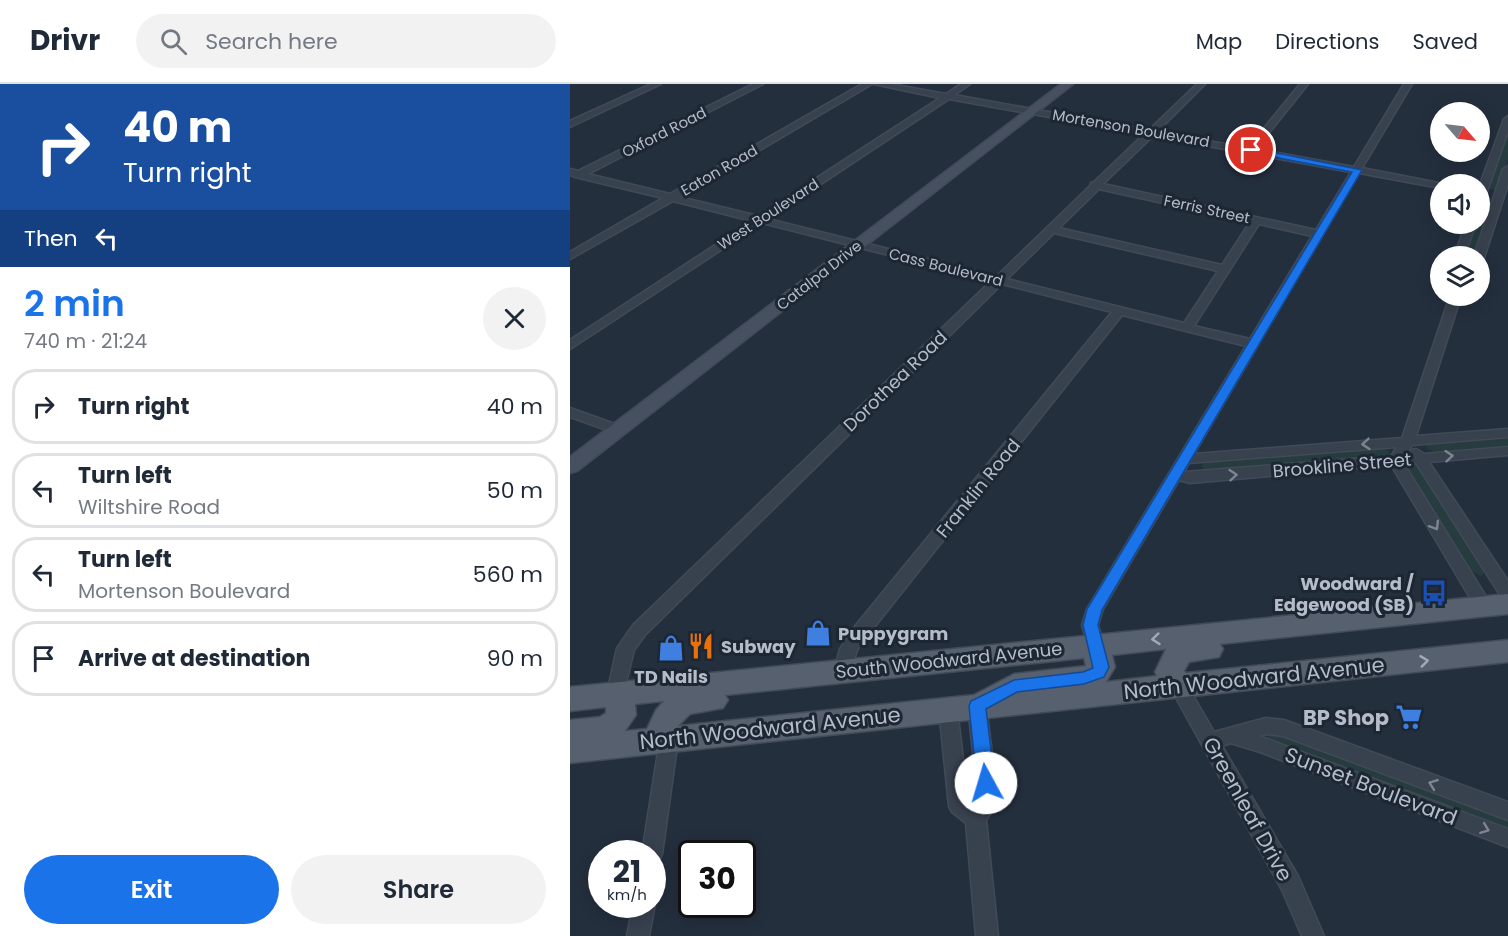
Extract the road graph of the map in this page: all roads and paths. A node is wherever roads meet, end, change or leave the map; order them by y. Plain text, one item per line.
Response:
1 (642, 84) edge
2 (657, 84) edge
3 (759, 84) edge
4 (868, 84) edge
5 (878, 84) edge
6 (908, 84) edge
7 (966, 84) edge
8 (1068, 84) edge
9 (1201, 84) edge
10 (1304, 84) edge
11 (1408, 84) edge
12 (950, 94) junction
13 (617, 95) junction
14 (627, 97) junction
15 (1034, 110) junction
16 (570, 116) edge
17 (1508, 119) edge
18 (570, 124) edge
19 (1153, 132) junction
20 (1251, 150) junction
21 (1508, 169) edge
22 (1358, 170) junction
23 (1488, 174) edge
24 (573, 175) edge
25 (1430, 183) edge
26 (1094, 185) junction
27 (671, 197) junction
28 (1503, 197) edge
29 (1257, 219) junction
30 (760, 220) junction
31 (1050, 229) junction
32 (1319, 234) junction
33 (859, 245) junction
34 (1484, 246) edge
35 (570, 256) edge
36 (1225, 269) junction
37 (999, 280) junction
38 (1453, 306) edge
39 (1120, 310) junction
40 (1187, 327) junction
41 (1253, 344) junction
42 (570, 345) edge
43 (570, 412) edge
44 (618, 430) junction
45 (1508, 433) edge
46 (1408, 441) junction
47 (1508, 451) edge
48 (1186, 458) junction
49 (1420, 458) junction
50 (1395, 461) junction
51 (570, 467) edge
52 (1175, 475) junction
53 (1508, 594) edge
54 (1496, 605) edge
55 (1336, 621) junction
56 (1095, 645) junction
57 (1508, 651) edge
58 (843, 671) junction
59 (1178, 685) junction
60 (616, 694) junction
61 (570, 699) edge
62 (977, 706) junction
63 (948, 709) junction
64 (570, 733) edge
65 (1233, 736) junction
66 (669, 739) junction
67 (1211, 741) junction
68 (570, 750) edge
69 (1508, 811) edge
70 (976, 818) junction
71 (1508, 838) edge
72 (654, 840) edge
73 (641, 918) edge
74 (638, 936) edge
75 (987, 936) edge
76 (1313, 936) edge

1 - 13 street
2 - 14 street
3 - 24 street, Oxford Road
4 - 27 street, Eaton Road
5 - 12 street, Mortenson Boulevard
6 - 12 street, Mortenson Boulevard
7 - 12 street, West Boulevard
8 - 15 street, Catalpa Drive
9 - 19 street, Dorothea Road
10 - 20 street
11 - 22 street
12 - 15 street, Mortenson Boulevard
12 - 30 street, West Boulevard
13 - 14 street
13 - 16 street
14 - 18 street
15 - 19 street, Mortenson Boulevard
15 - 33 street, Catalpa Drive
17 - 23 street
19 - 20 street, Mortenson Boulevard
19 - 26 street, Dorothea Road
20 - 22 street, Mortenson Boulevard
21 - 28 street
22 - 25 street, Mortenson Boulevard
22 - 32 street
24 - 27 street, Cass Boulevard
26 - 29 street, Ferris Street
26 - 31 street, Dorothea Road
27 - 30 street, Cass Boulevard
27 - 35 street, Eaton Road
28 - 34 street
29 - 32 street, Ferris Street
29 - 36 street
30 - 33 street, Cass Boulevard
30 - 42 street, West Boulevard
31 - 36 street
31 - 37 street, Dorothea Road
32 - 41 street
33 - 37 street, Cass Boulevard
33 - 44 street, Catalpa Drive
36 - 40 street
37 - 39 street, Cass Boulevard
37 - 60 street, Dorothea Road
38 - 46 street
39 - 40 street, Cass Boulevard
39 - 58 street, Franklin Road
40 - 41 street, Cass Boulevard
41 - 48 street
43 - 44 street
44 - 51 street, Catalpa Drive
45 - 46 street, Brookline Street
46 -> 48 street, Brookline Street
46 - 49 street
46 - 50 street
49 -> 47 street, Brookline Street
48 - 52 street
49 - 50 street, Brookline Street
49 - 53 street
52 -> 50 street, Brookline Street
50 -> 54 street
52 - 56 street
54 - 55 main road, South Woodward Avenue
55 -> 56 main road, South Woodward Avenue
55 - 59 main road
56 - 58 main road, South Woodward Avenue
56 - 62 main road
59 -> 57 main road, North Woodward Avenue
58 - 60 main road, South Woodward Avenue
58 - 66 main road
59 - 62 main road, North Woodward Avenue
59 - 67 street, Greenleaf Drive
60 - 61 main road, South Woodward Avenue
60 - 64 main road
62 - 63 main road, North Woodward Avenue
62 - 70 street
63 - 66 main road, North Woodward Avenue
63 - 70 street
65 - 67 street, Sunset Boulevard
69 -> 65 street, Sunset Boulevard
65 -> 71 street, Sunset Boulevard
66 - 68 main road, North Woodward Avenue
66 - 72 street
67 - 76 street, Greenleaf Drive
70 - 75 street
73 - 74 street

